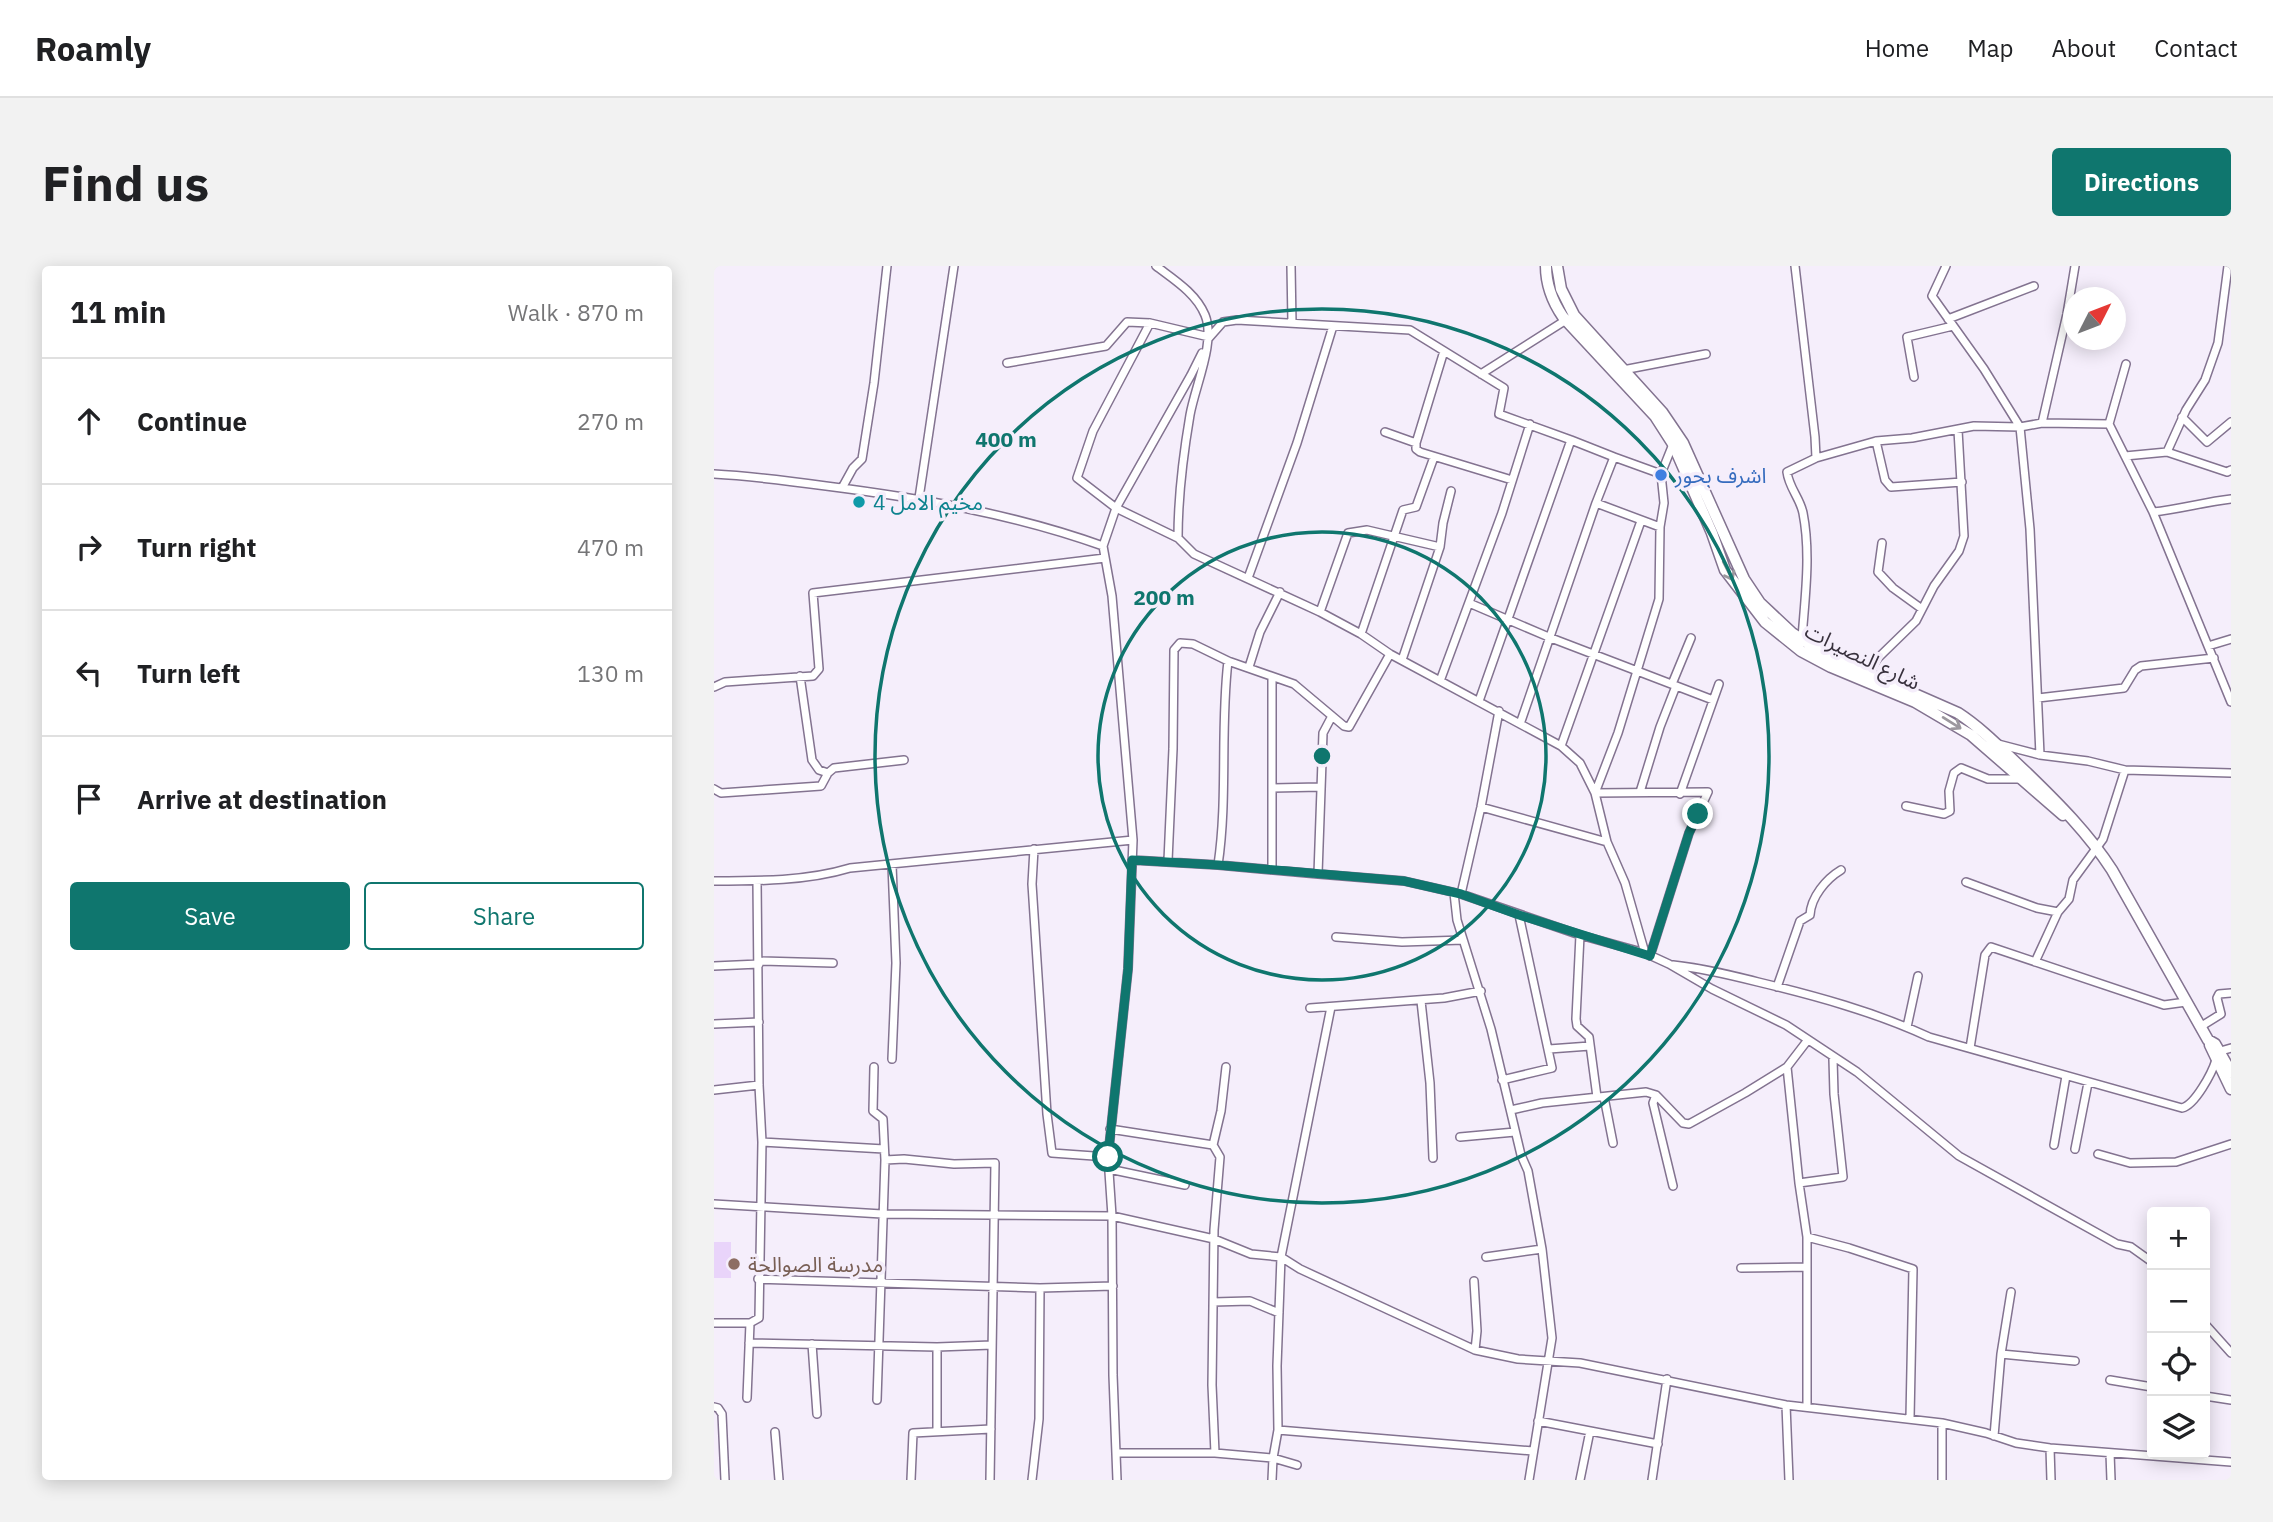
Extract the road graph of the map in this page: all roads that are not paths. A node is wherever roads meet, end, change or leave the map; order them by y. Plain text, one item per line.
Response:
1 (887, 266) edge
2 (954, 266) edge
3 (1156, 266) edge
4 (1291, 266) edge
5 (1546, 266) edge
6 (1557, 266) edge
7 (1795, 266) edge
8 (1946, 266) edge
9 (2075, 266) edge
10 (2228, 266) edge
11 (2034, 286) dead end
12 (1566, 320) junction
13 (1951, 322) junction
14 (1150, 323) junction
15 (1292, 323) junction
16 (1333, 326) junction
17 (1209, 337) junction
18 (1444, 351) junction
19 (1706, 354) dead end
20 (1007, 363) dead end
21 (2126, 364) dead end
22 (1623, 370) junction
23 (1481, 373) junction
24 (1914, 377) dead end
25 (2182, 417) junction
26 (2231, 422) edge
27 (2042, 423) junction
28 (2109, 424) junction
29 (1530, 425) junction
30 (2020, 427) junction
31 (1958, 430) junction
32 (1385, 432) dead end
33 (1571, 440) junction
34 (1876, 441) junction
35 (1416, 443) junction
36 (1673, 444) junction
37 (2167, 452) junction
38 (2125, 456) junction
39 (1434, 457) junction
40 (1614, 457) junction
41 (1816, 458) junction
42 (2231, 470) edge
43 (714, 474) edge
44 (1661, 474) junction
45 (1512, 480) junction
46 (1962, 482) junction
47 (842, 488) junction
48 (1451, 491) dead end
49 (919, 498) junction
50 (2231, 499) edge
51 (1596, 503) junction
52 (1116, 508) junction
53 (2153, 512) junction
54 (1641, 521) junction
55 (1660, 527) junction
56 (1396, 535) junction
57 (1178, 538) junction
58 (1882, 543) dead end
59 (1103, 546) junction
60 (1440, 547) junction
61 (1105, 558) junction
62 (1248, 578) junction
63 (1280, 592) junction
64 (1469, 603) junction
65 (1923, 609) junction
66 (1320, 612) junction
67 (1509, 620) junction
68 (1362, 634) junction
69 (1551, 638) junction
70 (1691, 638) dead end
71 (1802, 639) junction
72 (2231, 639) edge
73 (2208, 646) junction
74 (1390, 654) junction
75 (1594, 654) junction
76 (2214, 658) junction
77 (1402, 660) junction
78 (1227, 661) junction
79 (1249, 667) junction
80 (1636, 671) junction
81 (1868, 673) junction
82 (800, 676) junction
83 (1272, 677) junction
84 (1440, 681) junction
85 (1719, 684) dead end
86 (1674, 685) junction
87 (714, 687) edge
88 (2038, 698) junction
89 (1713, 700) junction
90 (1479, 701) junction
91 (2231, 702) edge
92 (1499, 711) junction
93 (1332, 716) junction
94 (1520, 724) junction
95 (1997, 744) junction
96 (1561, 746) junction
97 (2040, 755) junction
98 (904, 760) dead end
99 (2125, 770) junction
100 (828, 773) junction
101 (2231, 773) edge
102 (2020, 779) junction
103 (1320, 787) junction
104 (1273, 788) junction
105 (714, 789) edge
106 (1640, 792) junction
107 (1595, 793) junction
108 (1680, 794) junction
109 (1906, 806) dead end
110 (1481, 807) junction
111 (2081, 828) junction
112 (1133, 840) junction
113 (1607, 842) junction
114 (2097, 846) junction
115 (1034, 849) junction
116 (1132, 860) junction
117 (1168, 861) junction
118 (892, 865) junction
119 (1218, 865) junction
120 (1272, 869) junction
121 (1842, 870) dead end
122 (1318, 874) junction
123 (714, 881) edge
124 (757, 881) junction
125 (1966, 882) dead end
126 (1458, 894) junction
127 (2059, 912) junction
128 (1519, 915) junction
129 (1580, 934) junction
130 (1336, 937) dead end
131 (1463, 940) junction
132 (1648, 955) junction
133 (2035, 962) junction
134 (759, 963) junction
135 (833, 963) dead end
136 (1669, 964) junction
137 (714, 966) edge
138 (1918, 976) dead end
139 (1777, 986) junction
140 (1481, 991) junction
141 (2231, 993) edge
142 (1421, 1001) junction
143 (2186, 1002) junction
144 (1331, 1007) junction
145 (1310, 1009) dead end
146 (759, 1022) junction
147 (714, 1024) edge
148 (1907, 1027) junction
149 (2200, 1027) junction
150 (1807, 1041) junction
151 (1590, 1046) junction
152 (1970, 1048) junction
153 (2231, 1048) edge
154 (1549, 1049) junction
155 (2216, 1055) junction
156 (892, 1059) dead end
157 (1833, 1059) junction
158 (874, 1067) dead end
159 (1226, 1067) dead end
160 (1787, 1067) junction
161 (2231, 1072) edge
162 (2066, 1076) junction
163 (1503, 1080) junction
164 (2088, 1083) junction
165 (759, 1085) junction
166 (2231, 1089) edge
167 (714, 1090) edge
168 (1656, 1095) junction
169 (1600, 1097) junction
170 (1511, 1110) junction
171 (1110, 1129) junction
172 (1516, 1132) junction
173 (1460, 1137) dead end
174 (762, 1142) junction
175 (1613, 1143) dead end
176 (1213, 1144) junction
177 (2054, 1144) dead end
178 (2231, 1144) edge
179 (884, 1149) junction
180 (2075, 1149) dead end
181 (2098, 1153) dead end
182 (1108, 1157) junction
183 (1433, 1158) dead end
184 (885, 1160) junction
185 (1109, 1169) junction
186 (1799, 1183) junction
187 (1185, 1185) dead end
188 (1673, 1185) dead end
189 (714, 1204) edge
190 (762, 1206) junction
191 (882, 1214) junction
192 (1112, 1216) junction
193 (994, 1217) junction
194 (1807, 1237) junction
195 (1214, 1239) junction
196 (1542, 1249) junction
197 (1281, 1257) junction
198 (1486, 1257) dead end
199 (2147, 1258) edge
200 (1807, 1267) junction
201 (1741, 1268) dead end
202 (758, 1279) junction
203 (1474, 1281) dead end
204 (880, 1283) junction
205 (992, 1286) junction
206 (1112, 1286) junction
207 (1040, 1288) junction
208 (2011, 1292) dead end
209 (1213, 1302) junction
210 (1279, 1314) junction
211 (750, 1323) junction
212 (714, 1324) edge
213 (2210, 1330) edge
214 (749, 1343) junction
215 (812, 1344) junction
216 (880, 1345) junction
217 (992, 1345) junction
218 (937, 1347) junction
219 (1475, 1350) junction
220 (2231, 1353) edge
221 (2001, 1354) junction
222 (2075, 1361) dead end
223 (1547, 1362) junction
224 (1667, 1380) junction
225 (2110, 1380) dead end
226 (2147, 1386) edge
227 (2210, 1397) edge
228 (747, 1398) dead end
229 (877, 1400) dead end
230 (2231, 1400) edge
231 (1786, 1405) junction
232 (714, 1407) edge
233 (1807, 1408) junction
234 (817, 1414) dead end
235 (1910, 1418) junction
236 (1538, 1421) junction
237 (1942, 1423) junction
238 (991, 1429) junction
239 (1278, 1430) junction
240 (937, 1431) junction
241 (1590, 1431) junction
242 (775, 1432) dead end
243 (1994, 1436) junction
244 (1658, 1444) junction
245 (2050, 1448) junction
246 (1533, 1451) junction
247 (1215, 1453) junction
248 (2110, 1453) junction
249 (1118, 1454) junction
250 (1273, 1458) junction
251 (2231, 1462) edge
252 (1297, 1465) dead end
253 (726, 1480) edge
254 (779, 1480) edge
255 (911, 1480) edge
256 (990, 1480) edge
257 (1032, 1480) edge
258 (1117, 1480) edge
259 (1272, 1480) edge
260 (1529, 1480) edge
261 (1580, 1480) edge
262 (1652, 1480) edge
263 (1789, 1480) edge
264 (1942, 1480) edge
265 (2051, 1480) edge
266 (2111, 1480) edge

1 - 47 street
2 - 49 street
3 - 17 street
4 - 15 street
5 - 12 main road, شارع النصيرات
6 - 22 main road, شارع النصيرات
7 - 41 street
8 - 13 street
9 - 27 street
10 - 25 street
11 - 13 street
12 - 23 street
12 - 36 main road, شارع النصيرات
13 - 24 street
13 - 30 street
14 - 17 street
14 - 20 street
14 - 52 street
15 - 16 street
15 - 17 street
16 - 18 street
16 - 62 street
17 - 52 street
17 - 57 street
18 - 23 street
18 - 35 street
19 - 22 street
21 - 28 street
22 - 71 main road, شارع النصيرات
23 - 29 street
25 - 26 street
25 - 37 street
27 - 28 street
27 - 30 street
28 - 38 street
29 - 33 street
29 - 45 street
30 - 31 street
30 - 88 street
31 - 34 street
31 - 46 street
32 - 35 street
33 - 40 street
33 - 67 street
34 - 41 street
34 - 46 street
35 - 39 street
36 - 44 street
36 -> 102 main road, شارع النصيرات
37 - 38 street
37 - 42 street
38 - 53 street
39 - 45 street
39 - 56 street
40 - 44 street
40 - 51 street
41 - 71 street
43 - 47 street
44 - 55 street
45 - 64 street
46 - 65 street
47 - 49 street
48 - 60 street
49 - 59 street
50 - 53 street
51 - 54 street
51 - 69 street
52 - 57 street
52 - 59 street
53 - 73 street
54 - 55 street
54 - 75 street
55 - 80 street
56 - 60 street
56 - 66 street
56 - 68 street
57 - 62 street
58 - 65 street
59 - 61 street
60 - 77 street
61 - 82 street
61 - 112 street
62 - 63 street
63 - 66 street
63 - 79 street
64 - 67 street
64 - 84 street
65 - 81 street
66 - 68 street
67 - 69 street
67 - 90 street
68 - 74 street
69 - 75 street
69 - 94 street
70 - 86 street
71 - 81 main road, شارع النصيرات
72 - 73 street
73 - 76 street
74 - 77 street
74 - 93 street
75 - 80 street
75 - 96 street
76 - 88 street
76 - 91 street
77 - 84 street
78 - 79 street
78 - 117 street
78 - 119 street
79 - 83 street
80 - 86 street
80 - 107 street
81 - 95 main road, شارع النصيرات
82 - 87 street
82 - 100 street
83 - 93 street
83 - 104 street
84 - 90 street
85 - 89 street
86 - 89 street
86 - 106 street
88 - 97 street
89 - 108 street
90 - 92 street
92 - 94 street
92 - 110 street
93 - 103 street
94 - 96 street
95 - 97 street
95 - 111 main road, شارع النصيرات
96 - 107 street
97 - 99 street
98 - 100 street
99 - 101 street
99 - 114 street
100 - 105 street
102 - 109 street
102 - 111 main road, شارع النصيرات
103 - 104 street
103 - 122 street
104 - 120 street
106 - 107 street
106 - 108 street
107 - 113 street
108 - 132 street
110 - 113 street
110 - 126 street
111 - 114 main road, شارع النصيرات
112 - 115 street
112 - 116 street
113 - 132 street
114 - 127 street
114 - 143 main road, شارع النصيرات
115 - 118 street
115 - 182 street
116 - 117 street
116 - 171 street
117 - 119 street
118 - 124 street
118 - 156 street
119 - 120 street
120 - 122 street
121 - 139 street
122 - 126 street
123 - 124 street
124 - 134 street
125 - 127 street
126 - 128 street
126 - 131 street
127 - 133 street
128 - 129 street
128 - 154 street
129 - 132 street
129 - 151 street
130 - 131 street
131 - 140 street
132 - 136 street
133 - 143 street
133 - 152 street
134 - 135 street
134 - 137 street
134 - 146 street
136 - 139 street
136 - 150 street
138 - 148 street
139 - 148 street
140 - 142 street
140 - 163 street
141 - 149 street
142 - 144 street
142 - 183 street
143 - 149 main road, شارع النصيرات
144 - 145 street
144 - 197 street
146 - 147 street
146 - 165 street
148 - 152 street
149 - 155 main road, شارع النصيرات
150 - 157 street
150 - 160 street
151 - 154 street
151 - 169 street
152 - 162 street
153 - 155 street
154 - 163 street
155 - 161 main road
155 - 164 street
155 - 166 main road
157 - 186 street
157 - 199 street
158 - 179 street
159 - 176 street
160 - 168 street
160 - 186 street
162 - 164 street
162 - 177 street
163 - 170 street
164 - 180 street
165 - 167 street
165 - 174 street
168 - 169 street
168 - 188 street
169 - 170 street
169 - 175 street
170 - 172 street
171 - 176 street
171 - 182 street
172 - 173 street
172 - 196 street
174 - 179 street
174 - 190 street
176 - 195 street
178 - 181 street
179 - 184 street
182 - 185 street
184 - 191 street
184 - 193 street
185 - 187 street
185 - 192 street
186 - 194 street
189 - 190 street
190 - 191 street
190 - 202 street
191 - 193 street
191 - 204 street
192 - 193 street
192 - 195 street
192 - 206 street
193 - 205 street
194 - 200 street
194 - 235 street
195 - 197 street
195 - 209 street
196 - 198 street
196 - 223 street
197 - 210 street
197 - 219 street
200 - 201 street
200 - 233 street
202 - 204 street
202 - 211 street
203 - 219 street
204 - 205 street
204 - 216 street
205 - 207 street
205 - 217 street
206 - 207 street
206 - 249 street
207 - 257 street
208 - 221 street
209 - 210 street
209 - 247 street
210 - 239 street
211 - 212 street
211 - 214 street
213 - 220 street
214 - 215 street
214 - 228 street
215 - 216 street
215 - 234 street
216 - 218 street
216 - 229 street
217 - 218 street
217 - 238 street
218 - 240 street
219 - 223 street
221 - 222 street
221 - 243 street
223 - 224 street
223 - 236 street
224 - 231 street
224 - 244 street
225 - 226 street
227 - 230 street
231 - 233 street
231 - 263 street
232 - 253 street
233 - 235 street
235 - 237 street
236 - 241 street
236 - 246 street
237 - 243 street
237 - 264 street
238 - 240 street
238 - 256 street
239 - 246 street
239 - 250 street
240 - 255 street
241 - 244 street
241 - 261 street
242 - 254 street
243 - 245 street
244 - 262 street
245 - 248 street
245 - 265 street
246 - 260 street
247 - 249 street
247 - 250 street
248 - 251 street
248 - 266 street
249 - 258 street
250 - 252 street
250 - 259 street

